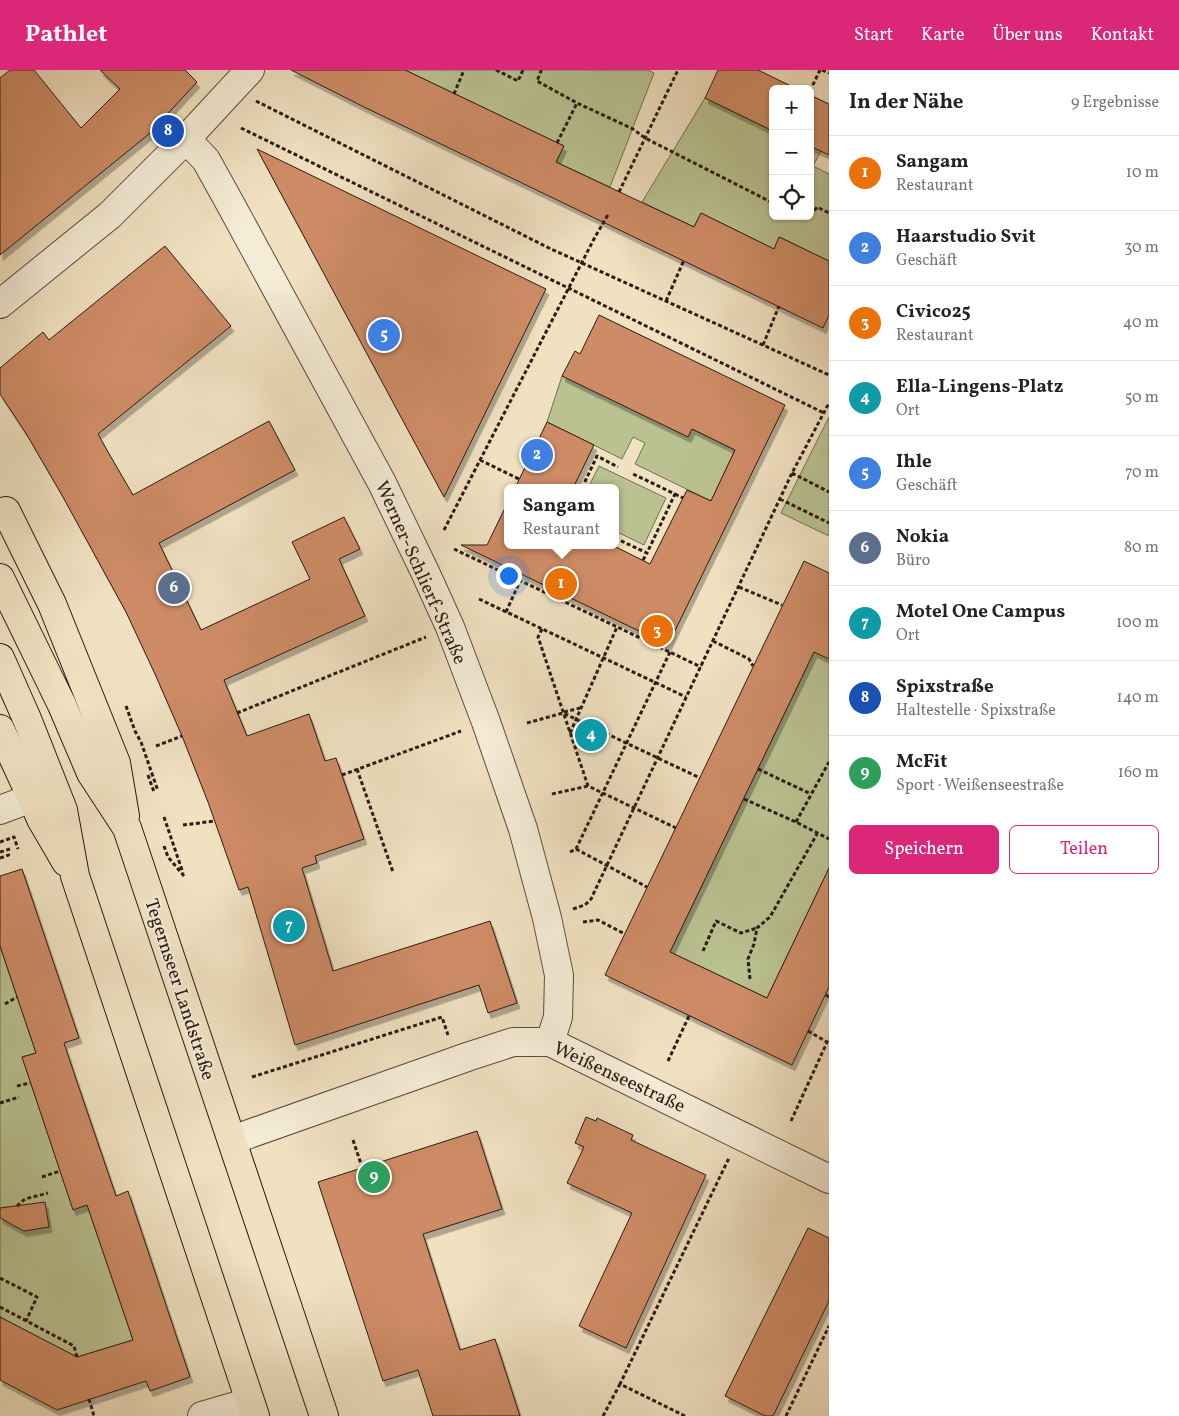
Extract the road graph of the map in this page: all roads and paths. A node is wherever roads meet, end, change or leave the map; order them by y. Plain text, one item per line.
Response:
1 (464, 70) edge
2 (496, 70) edge
3 (523, 70) edge
4 (540, 70) edge
5 (678, 70) edge
6 (821, 70) edge
7 (829, 74) edge
8 (241, 77) edge
9 (813, 85) edge
10 (454, 94) dead end
11 (577, 103) junction
12 (241, 128) dead end
13 (646, 138) junction
14 (186, 139) junction
15 (557, 143) dead end
16 (619, 192) dead end
17 (769, 201) edge
18 (814, 211) edge
19 (609, 213) dead end
20 (829, 213) edge
21 (684, 260) dead end
22 (582, 263) junction
23 (569, 288) junction
24 (666, 301) junction
25 (0, 304) edge
26 (779, 306) dead end
27 (763, 345) junction
28 (829, 375) edge
29 (829, 403) edge
30 (824, 413) junction
31 (480, 460) junction
32 (618, 466) dead end
33 (631, 473) dead end
34 (792, 473) junction
35 (519, 479) dead end
36 (584, 484) edge
37 (829, 492) edge
38 (676, 494) junction
39 (683, 498) dead end
40 (780, 499) junction
41 (3, 505) edge
42 (829, 524) edge
43 (444, 530) dead end
44 (619, 540) edge
45 (454, 549) dead end
46 (647, 553) junction
47 (643, 560) dead end
48 (0, 578) edge
49 (520, 581) junction
50 (739, 587) junction
51 (479, 599) dead end
52 (782, 605) dead end
53 (506, 612) junction
54 (617, 627) junction
55 (542, 629) junction
56 (434, 634) dead end
57 (713, 641) junction
58 (670, 652) junction
59 (0, 658) edge
60 (603, 658) junction
61 (701, 666) junction
62 (753, 666) dead end
63 (655, 683) junction
64 (686, 697) junction
65 (126, 706) dead end
66 (581, 708) junction
67 (237, 713) dead end
68 (563, 713) junction
69 (576, 719) junction
70 (486, 722) junction
71 (527, 723) dead end
72 (0, 729) edge
73 (570, 733) junction
74 (182, 736) dead end
75 (627, 742) junction
76 (156, 746) dead end
77 (658, 757) junction
78 (829, 762) edge
79 (357, 769) junction
80 (758, 769) dead end
81 (342, 775) dead end
82 (700, 778) dead end
83 (588, 786) junction
84 (158, 791) dead end
85 (603, 792) junction
86 (552, 794) dead end
87 (811, 794) junction
88 (32, 798) junction
89 (744, 799) dead end
90 (634, 807) junction
91 (0, 810) edge
92 (164, 816) dead end
93 (214, 821) dead end
94 (796, 822) junction
95 (182, 825) dead end
96 (127, 828) junction
97 (676, 828) dead end
98 (817, 834) junction
99 (829, 839) edge
100 (0, 842) edge
101 (10, 849) dead end
102 (18, 849) dead end
103 (576, 850) junction
104 (0, 852) edge
105 (570, 852) dead end
106 (12, 854) dead end
107 (0, 858) edge
108 (606, 866) junction
109 (393, 872) dead end
110 (75, 876) junction
111 (184, 876) dead end
112 (647, 887) dead end
113 (547, 918) junction
114 (583, 922) dead end
115 (757, 928) junction
116 (625, 934) dead end
117 (703, 951) dead end
118 (750, 979) dead end
119 (17, 997) dead end
120 (5, 1004) dead end
121 (689, 1016) dead end
122 (808, 1032) dead end
123 (449, 1038) dead end
124 (829, 1038) edge
125 (550, 1042) junction
126 (827, 1042) junction
127 (668, 1061) dead end
128 (252, 1077) dead end
129 (30, 1083) dead end
130 (16, 1086) dead end
131 (19, 1097) dead end
132 (0, 1103) edge
133 (791, 1121) dead end
134 (232, 1140) junction
135 (354, 1140) dead end
136 (729, 1158) dead end
137 (362, 1168) dead end
138 (60, 1171) dead end
139 (42, 1177) dead end
140 (829, 1179) edge
141 (48, 1193) dead end
142 (17, 1206) dead end
143 (0, 1278) edge
144 (0, 1307) edge
145 (26, 1320) junction
146 (829, 1326) edge
147 (77, 1357) dead end
148 (620, 1384) junction
149 (89, 1399) dead end
150 (252, 1409) edge
151 (94, 1416) edge
152 (202, 1416) edge
153 (324, 1416) edge
154 (603, 1416) edge
155 (685, 1416) edge
156 (786, 1416) edge

1 - 10 path
2 - 3 path
4 - 11 path
5 - 13 path
6 - 7 path
6 - 9 path
8 - 14 street
8 - 22 path
11 - 13 path
11 - 15 path
12 - 23 path
13 - 16 path
13 - 17 path
14 - 25 street
14 - 70 street, Werner-Schlierf-Straße
18 - 20 path
19 - 22 path
21 - 24 path
22 - 23 path
22 - 24 path
23 - 30 path
23 - 31 path
24 - 27 path
26 - 27 path
27 - 28 path
29 - 30 path
30 - 34 path
31 - 35 path
31 - 43 path
32 - 36 path
33 - 38 path
34 - 37 path
34 - 40 path
38 - 39 path
38 - 46 path
40 - 42 path
40 - 50 path
41 - 96 main road
44 - 46 path
45 - 49 path
46 - 47 path
48 - 96 main road, Tegernseer Landstraße
49 - 53 path
49 - 54 path
50 - 52 path
50 - 57 path
51 - 53 path
53 - 55 path
54 - 58 path
54 - 60 path
55 - 60 path
55 - 68 path
56 - 67 path
57 - 61 path
57 - 62 path
58 - 61 path
58 - 63 path
59 - 110 main road
60 - 63 path
60 - 66 path
61 - 64 path
63 - 64 path
63 - 75 path
64 - 77 path
65 - 84 path
66 - 68 path
66 - 69 path
68 - 69 path
68 - 71 path
68 - 73 path
69 - 73 path
69 - 75 path
70 - 79 path
70 - 113 street, Werner-Schlierf-Straße
72 - 88 main road
73 - 83 path
74 - 76 path
75 - 77 path
75 - 85 path
77 - 82 path
77 - 90 path
78 - 87 path
79 - 81 path
79 - 109 path
80 - 87 path
83 - 85 path
83 - 86 path
85 - 90 path
85 - 103 path
87 - 94 path
88 - 91 street
88 - 110 main road
89 - 94 path
90 - 97 path
90 - 108 path
92 - 111 path
93 - 95 path
94 - 98 path
96 - 134 main road, Tegernseer Landstraße
98 - 99 path
98 - 115 path
100 - 102 path
101 - 104 path
103 - 105 path
103 - 108 path
106 - 107 path
108 - 112 path
108 - 113 path
110 - 150 main road
113 - 125 street, Werner-Schlierf-Straße
114 - 116 path
115 - 117 path
115 - 118 path
119 - 120 path
121 - 127 path
122 - 126 path
123 - 128 path
124 - 126 path
125 - 134 street, Weißenseestraße
125 - 140 street, Weißenseestraße
126 - 133 path
129 - 130 path
131 - 132 path
134 - 153 main road, Tegernseer Landstraße
135 - 137 path
136 - 148 path
138 - 139 path
141 - 142 path
143 - 145 path
144 - 145 path
145 - 147 path
146 - 156 path
148 - 154 path
148 - 155 path
149 - 151 path
150 - 152 street

